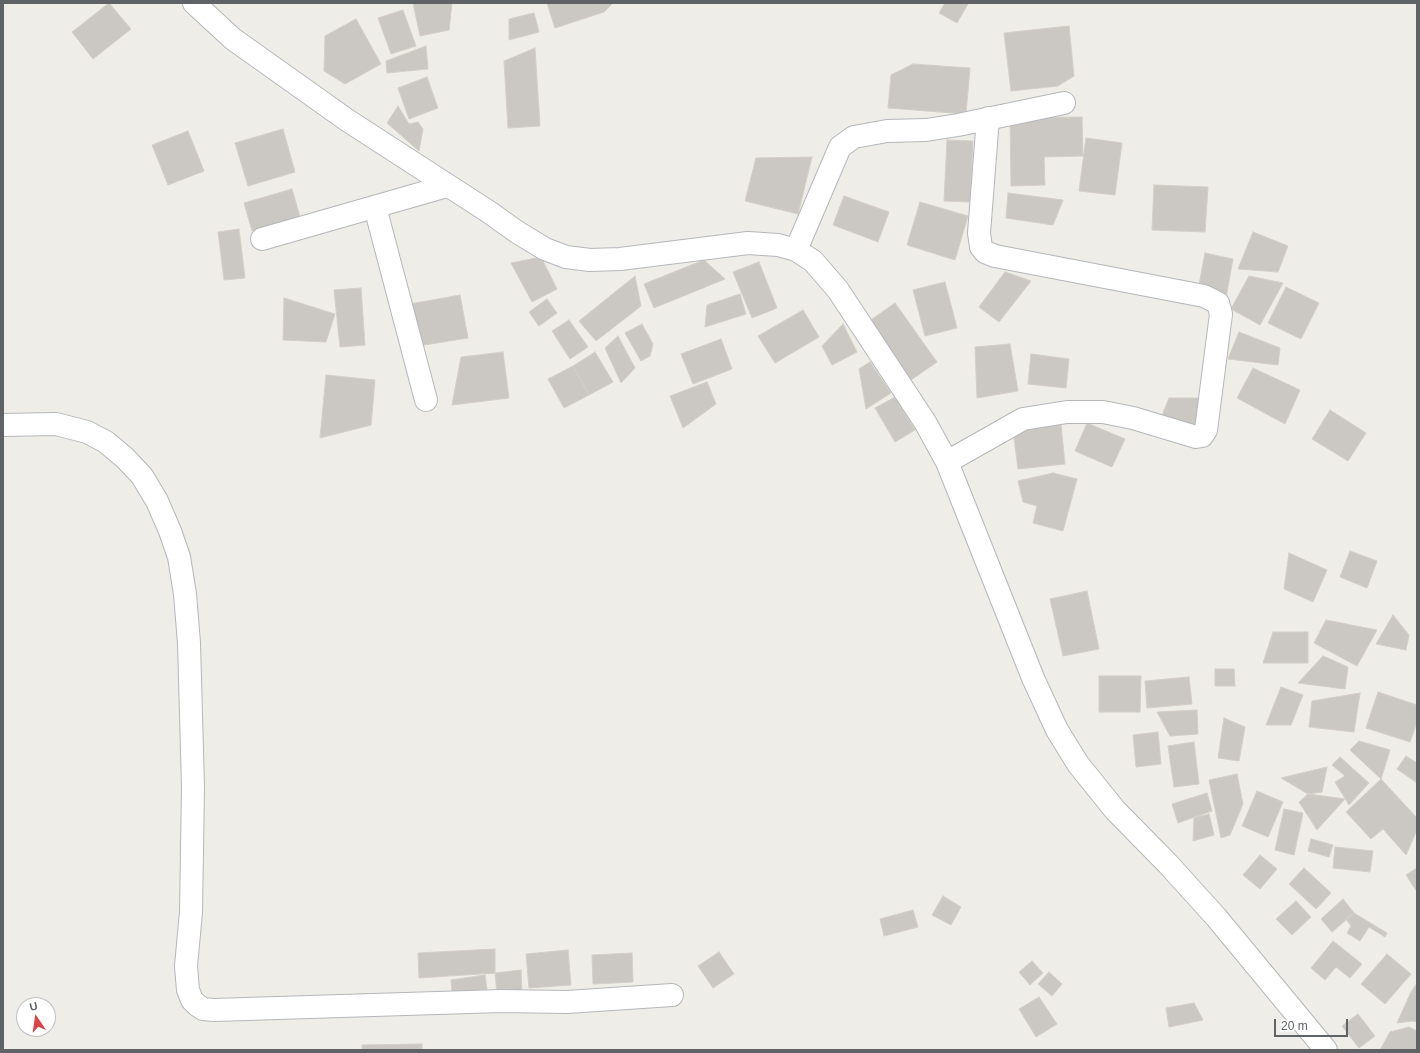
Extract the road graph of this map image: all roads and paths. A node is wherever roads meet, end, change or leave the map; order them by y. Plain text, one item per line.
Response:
1 (194, 3) edge
2 (1064, 103) dead end
3 (988, 118) junction
4 (447, 186) junction
5 (375, 208) junction
6 (262, 239) dead end
7 (796, 250) junction
8 (426, 400) dead end
9 (3, 425) edge
10 (948, 462) junction
11 (672, 995) dead end
12 (1326, 1050) edge

1 - 4 street
2 - 3 street
3 - 7 street
3 - 10 street
4 - 5 street
4 - 7 street
5 - 6 street
5 - 8 street
7 - 10 street
9 - 11 street
10 - 12 street

